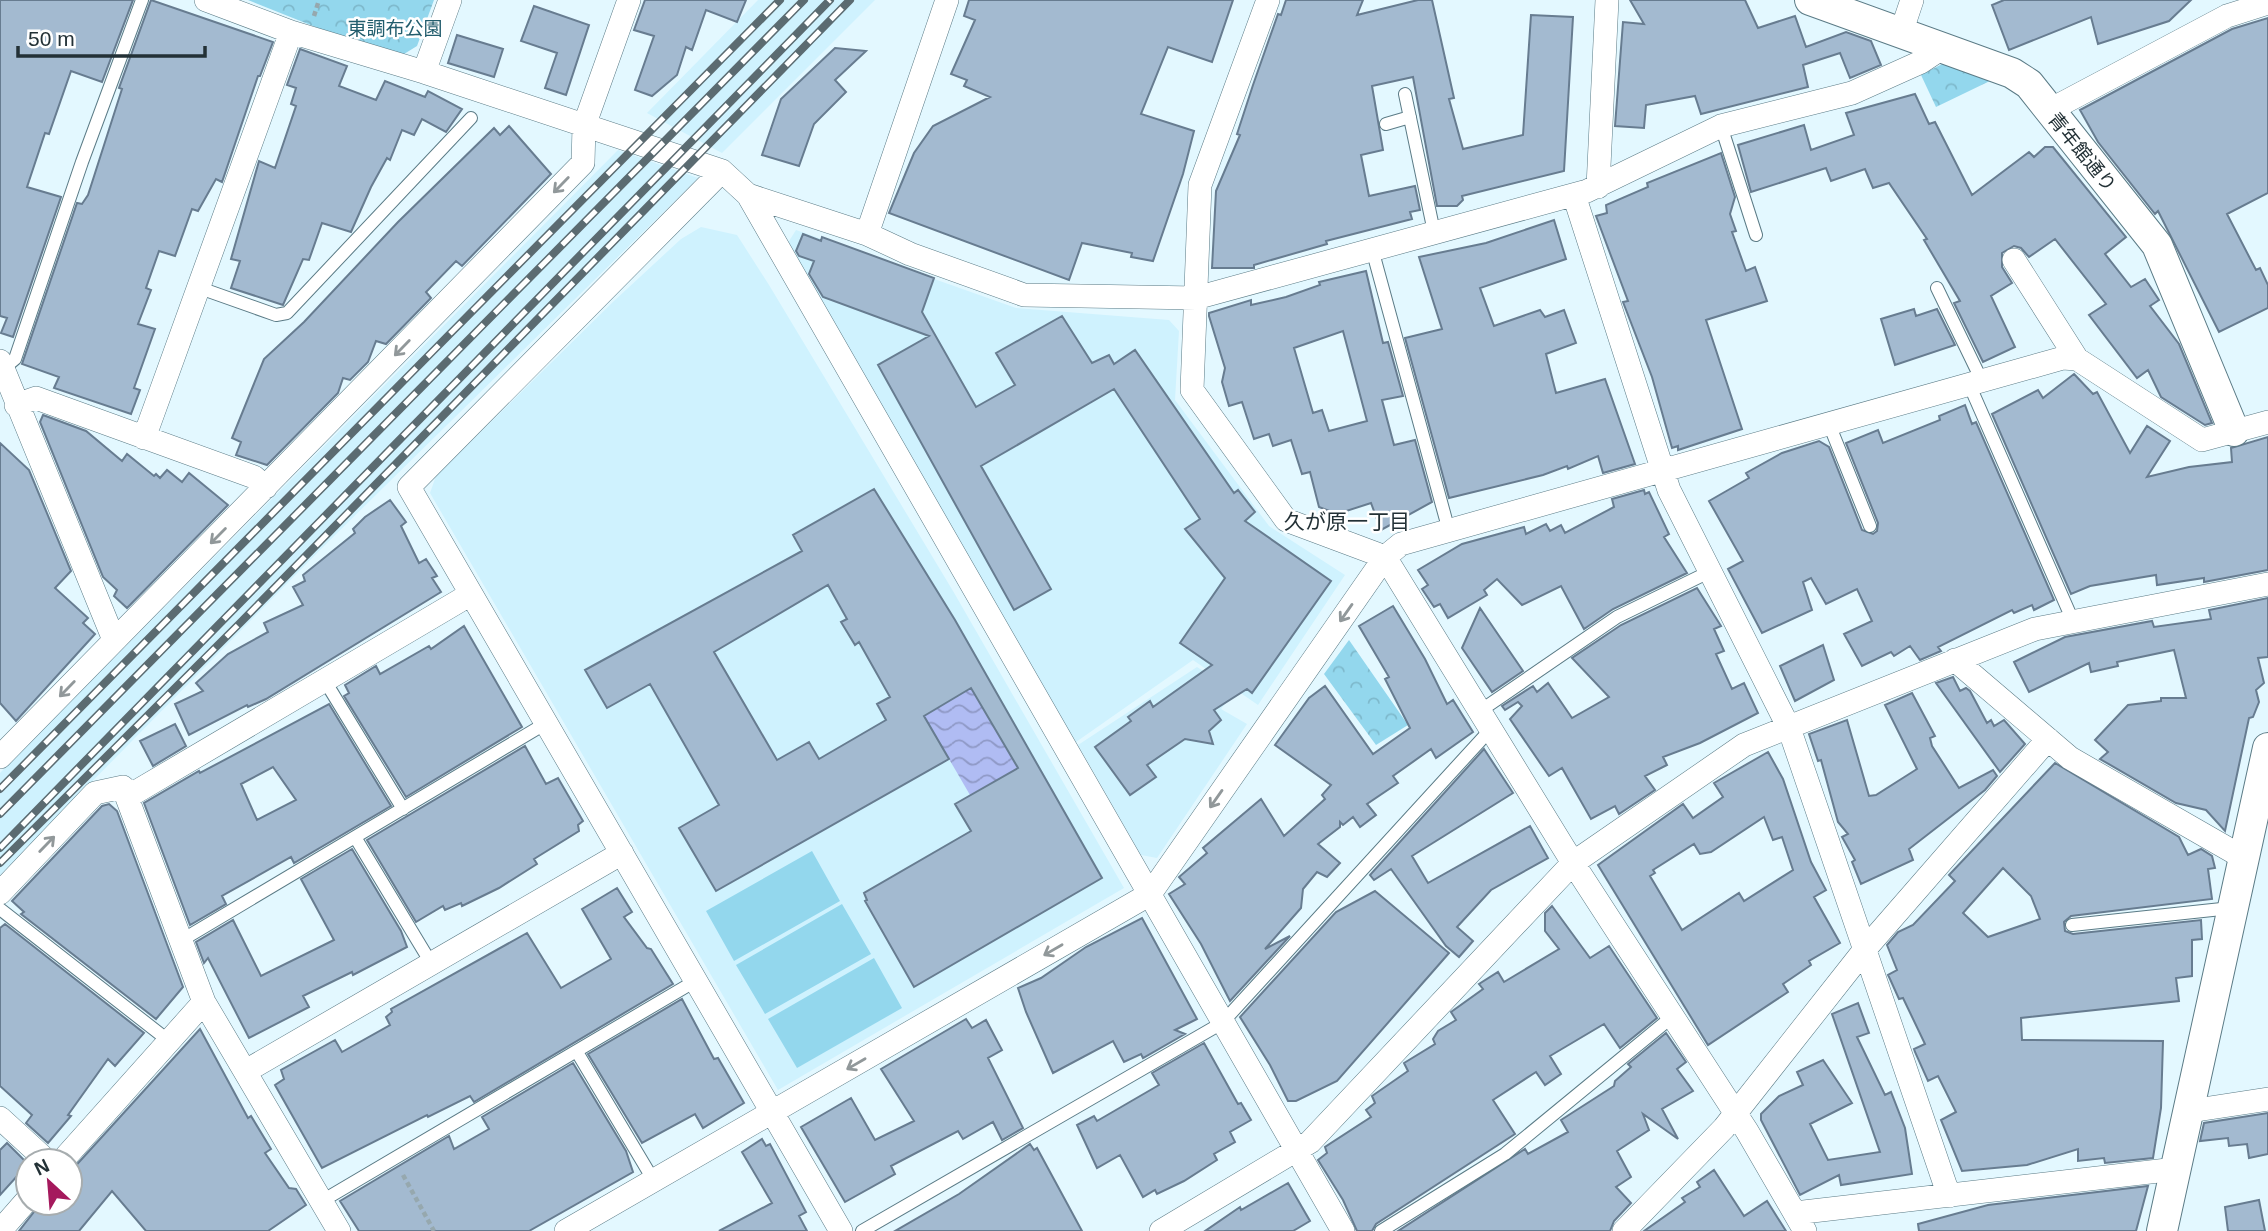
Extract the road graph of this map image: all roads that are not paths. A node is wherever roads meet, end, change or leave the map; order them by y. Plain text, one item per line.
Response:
1 (142, 0) edge
2 (208, 0) edge
3 (450, 0) edge
4 (629, 0) edge
5 (947, 0) edge
6 (1268, 0) edge
7 (1606, 0) edge
8 (1810, 0) edge
9 (1912, 0) edge
10 (2268, 4) edge
11 (291, 32) junction
12 (1901, 33) junction
13 (1944, 41) junction
14 (424, 72) junction
15 (1405, 94) dead end
16 (2049, 111) junction
17 (1410, 117) junction
18 (471, 118) dead end
19 (1386, 124) dead end
20 (584, 126) junction
21 (1721, 126) junction
22 (722, 171) junction
23 (1598, 187) junction
24 (748, 195) junction
25 (1574, 195) junction
26 (1434, 232) junction
27 (866, 234) junction
28 (1756, 234) dead end
29 (1372, 249) junction
30 (2014, 260) dead end
31 (198, 287) junction
32 (1937, 288) dead end
33 (1196, 298) junction
34 (2077, 359) junction
35 (1, 368) edge
36 (1975, 382) junction
37 (16, 405) junction
38 (2268, 422) edge
39 (1829, 424) junction
40 (2234, 431) junction
41 (144, 438) junction
42 (1663, 471) junction
43 (266, 487) junction
44 (1870, 526) dead end
45 (1449, 531) junction
46 (1385, 557) junction
47 (1709, 572) junction
48 (2268, 584) edge
49 (471, 594) junction
50 (2073, 621) junction
51 (114, 640) junction
52 (1955, 660) junction
53 (325, 681) junction
54 (1485, 720) junction
55 (548, 722) junction
56 (1789, 728) junction
57 (2048, 739) junction
58 (2268, 748) edge
59 (0, 757) edge
60 (129, 796) junction
61 (403, 809) junction
62 (355, 837) junction
63 (622, 853) junction
64 (2244, 858) junction
65 (1573, 863) junction
66 (0, 893) edge
67 (1150, 894) junction
68 (2231, 908) junction
69 (0, 909) edge
70 (2072, 925) dead end
71 (182, 940) junction
72 (1866, 948) junction
73 (431, 964) junction
74 (697, 980) junction
75 (204, 1002) junction
76 (1673, 1016) junction
77 (1222, 1023) junction
78 (169, 1041) junction
79 (577, 1052) junction
80 (246, 1070) junction
81 (2268, 1099) edge
82 (774, 1111) junction
83 (2190, 1111) junction
84 (1734, 1115) junction
85 (0, 1118) edge
86 (32, 1147) edge
87 (74, 1147) edge
88 (1297, 1151) junction
89 (2176, 1170) junction
90 (654, 1181) junction
91 (1949, 1196) junction
92 (321, 1200) junction
93 (14, 1215) edge
94 (1800, 1222) edge
95 (0, 1231) edge
96 (339, 1231) edge
97 (566, 1231) edge
98 (841, 1231) edge
99 (862, 1231) edge
100 (1161, 1231) edge
101 (1343, 1231) edge
102 (1381, 1231) edge
103 (1624, 1231) edge
104 (2162, 1231) edge

1 - 35 lane
2 - 11 street
3 - 14 street
4 - 20 street
5 - 27 street
6 - 33 street
7 - 23 street
8 - 12 street, 青年館通り
9 - 12 street
10 - 16 street
11 - 14 street
11 - 31 street
12 - 13 street, 青年館通り
13 - 16 street, 青年館通り
13 - 21 street
14 - 20 street
15 - 17 lane
16 - 40 street, 青年館通り
17 - 19 lane
17 - 26 lane
18 - 31 lane
20 - 22 street
20 -> 43 street
21 - 23 street
21 - 28 lane
22 - 24 street
22 - 49 street
23 - 25 street
24 - 27 street
24 - 67 street
25 - 26 street
25 - 42 street
26 - 29 street
27 - 33 street
29 - 33 street
29 - 45 lane
30 - 34 street
31 - 41 street
32 - 36 lane
33 - 46 street
34 - 36 street
34 - 40 street
35 - 37 street
36 - 39 street
36 - 50 lane
37 - 41 street
37 - 51 street
38 - 40 street
39 - 42 street
39 - 44 lane
41 - 43 street
42 - 45 street
42 - 47 street
43 -> 51 street
45 - 46 street
46 - 54 street
46 -> 67 street
47 - 54 lane
47 - 56 street
48 - 50 street
49 - 53 street
49 - 55 street
50 - 52 street
51 -> 59 street
52 - 56 street
52 - 57 street
53 - 60 street
53 - 61 lane
54 - 65 street
54 - 77 lane
55 - 61 lane
55 - 63 street
56 - 65 street
56 - 72 street
57 - 64 street
57 - 72 street
58 - 64 street
66 -> 60 street
60 - 71 street
61 - 62 lane
62 - 71 lane
62 - 73 lane
63 - 73 street
63 - 74 street
64 - 68 street
65 - 76 street
65 - 88 street
67 - 77 street
67 -> 82 street
68 - 70 lane
68 - 83 street
69 - 78 lane
71 - 75 street
72 - 84 street
72 - 91 street
73 - 80 street
74 - 79 lane
74 - 82 street
75 - 78 street
75 - 80 street
76 - 84 street
76 - 102 lane
77 - 88 street
77 - 99 lane
78 - 87 street
79 - 90 lane
79 - 92 lane
80 - 92 street
81 - 83 street
82 - 90 street
82 - 98 street
83 - 89 street
84 - 94 street
84 - 103 street
85 - 86 street
88 - 100 street
88 - 101 street
89 - 91 street
89 - 104 street
90 - 97 street
91 - 94 street
92 - 96 street
93 - 95 street

